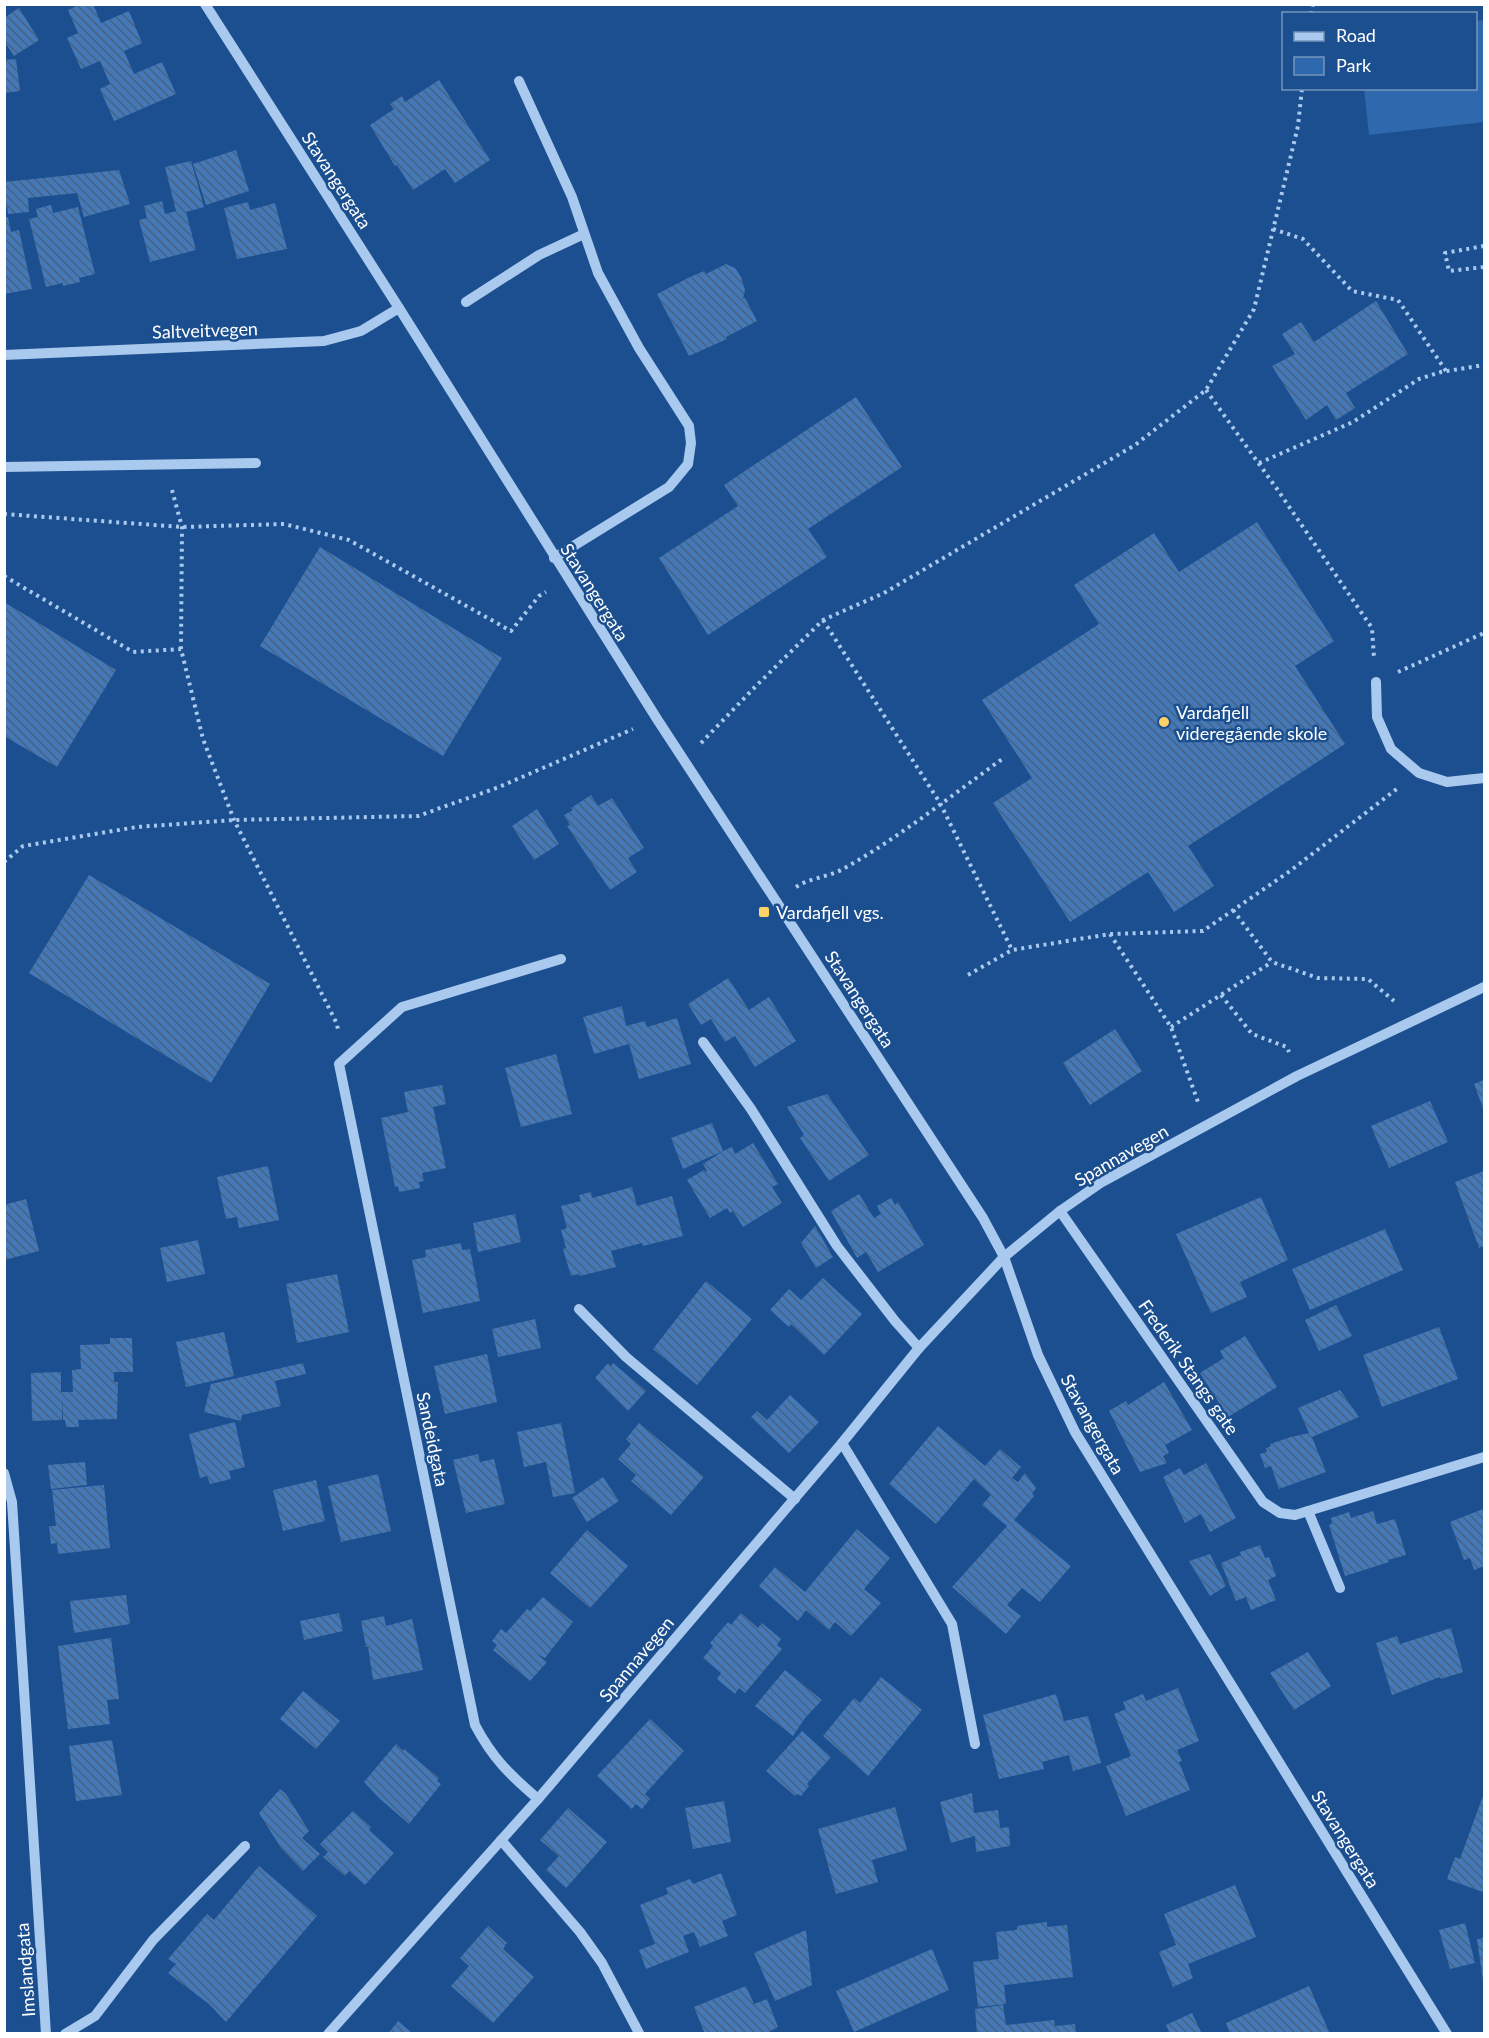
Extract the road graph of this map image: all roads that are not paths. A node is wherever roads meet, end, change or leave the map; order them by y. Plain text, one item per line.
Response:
1 (205, 4) edge
2 (519, 81) dead end
3 (584, 234) junction
4 (466, 302) dead end
5 (399, 308) junction
6 (4, 355) edge
7 (256, 463) dead end
8 (4, 467) edge
9 (554, 558) junction
10 (1376, 682) road end
11 (1485, 778) edge
12 (561, 959) dead end
13 (1485, 987) edge
14 (703, 1042) dead end
15 (1060, 1211) junction
16 (1004, 1257) junction
17 (579, 1309) dead end
18 (919, 1348) junction
19 (842, 1443) junction
20 (1485, 1457) edge
21 (4, 1473) edge
22 (795, 1498) junction
23 (1308, 1511) junction
24 (1340, 1588) dead end
25 (975, 1744) dead end
26 (538, 1799) junction
27 (501, 1840) junction
28 (245, 1846) dead end
29 (639, 2033) edge
30 (46, 2034) edge
31 (65, 2034) edge
32 (328, 2034) edge
33 (1447, 2034) edge

1 - 5 street, Stavangergata
2 - 3 street
3 - 4 street
3 - 9 street
5 - 6 street, Saltveitvegen
5 - 9 street, Stavangergata
7 - 8 street
9 - 16 street, Stavangergata
10 - 11 street
12 - 26 street, Sandeidgata
13 - 15 street, Spannavegen
14 - 18 street
15 - 16 street, Spannavegen
15 - 23 street, Frederik Stangs gate
16 - 18 street, Spannavegen
16 - 33 street, Stavangergata
17 - 22 street
18 - 19 street, Spannavegen
19 - 22 street, Spannavegen
19 - 25 street
20 - 23 street, Frederik Stangs gate
21 - 30 street, Imslandgata
22 - 26 street, Spannavegen
23 - 24 street
26 - 27 street, Spannavegen
27 - 29 street
27 - 32 street, Spannavegen
28 - 31 street

